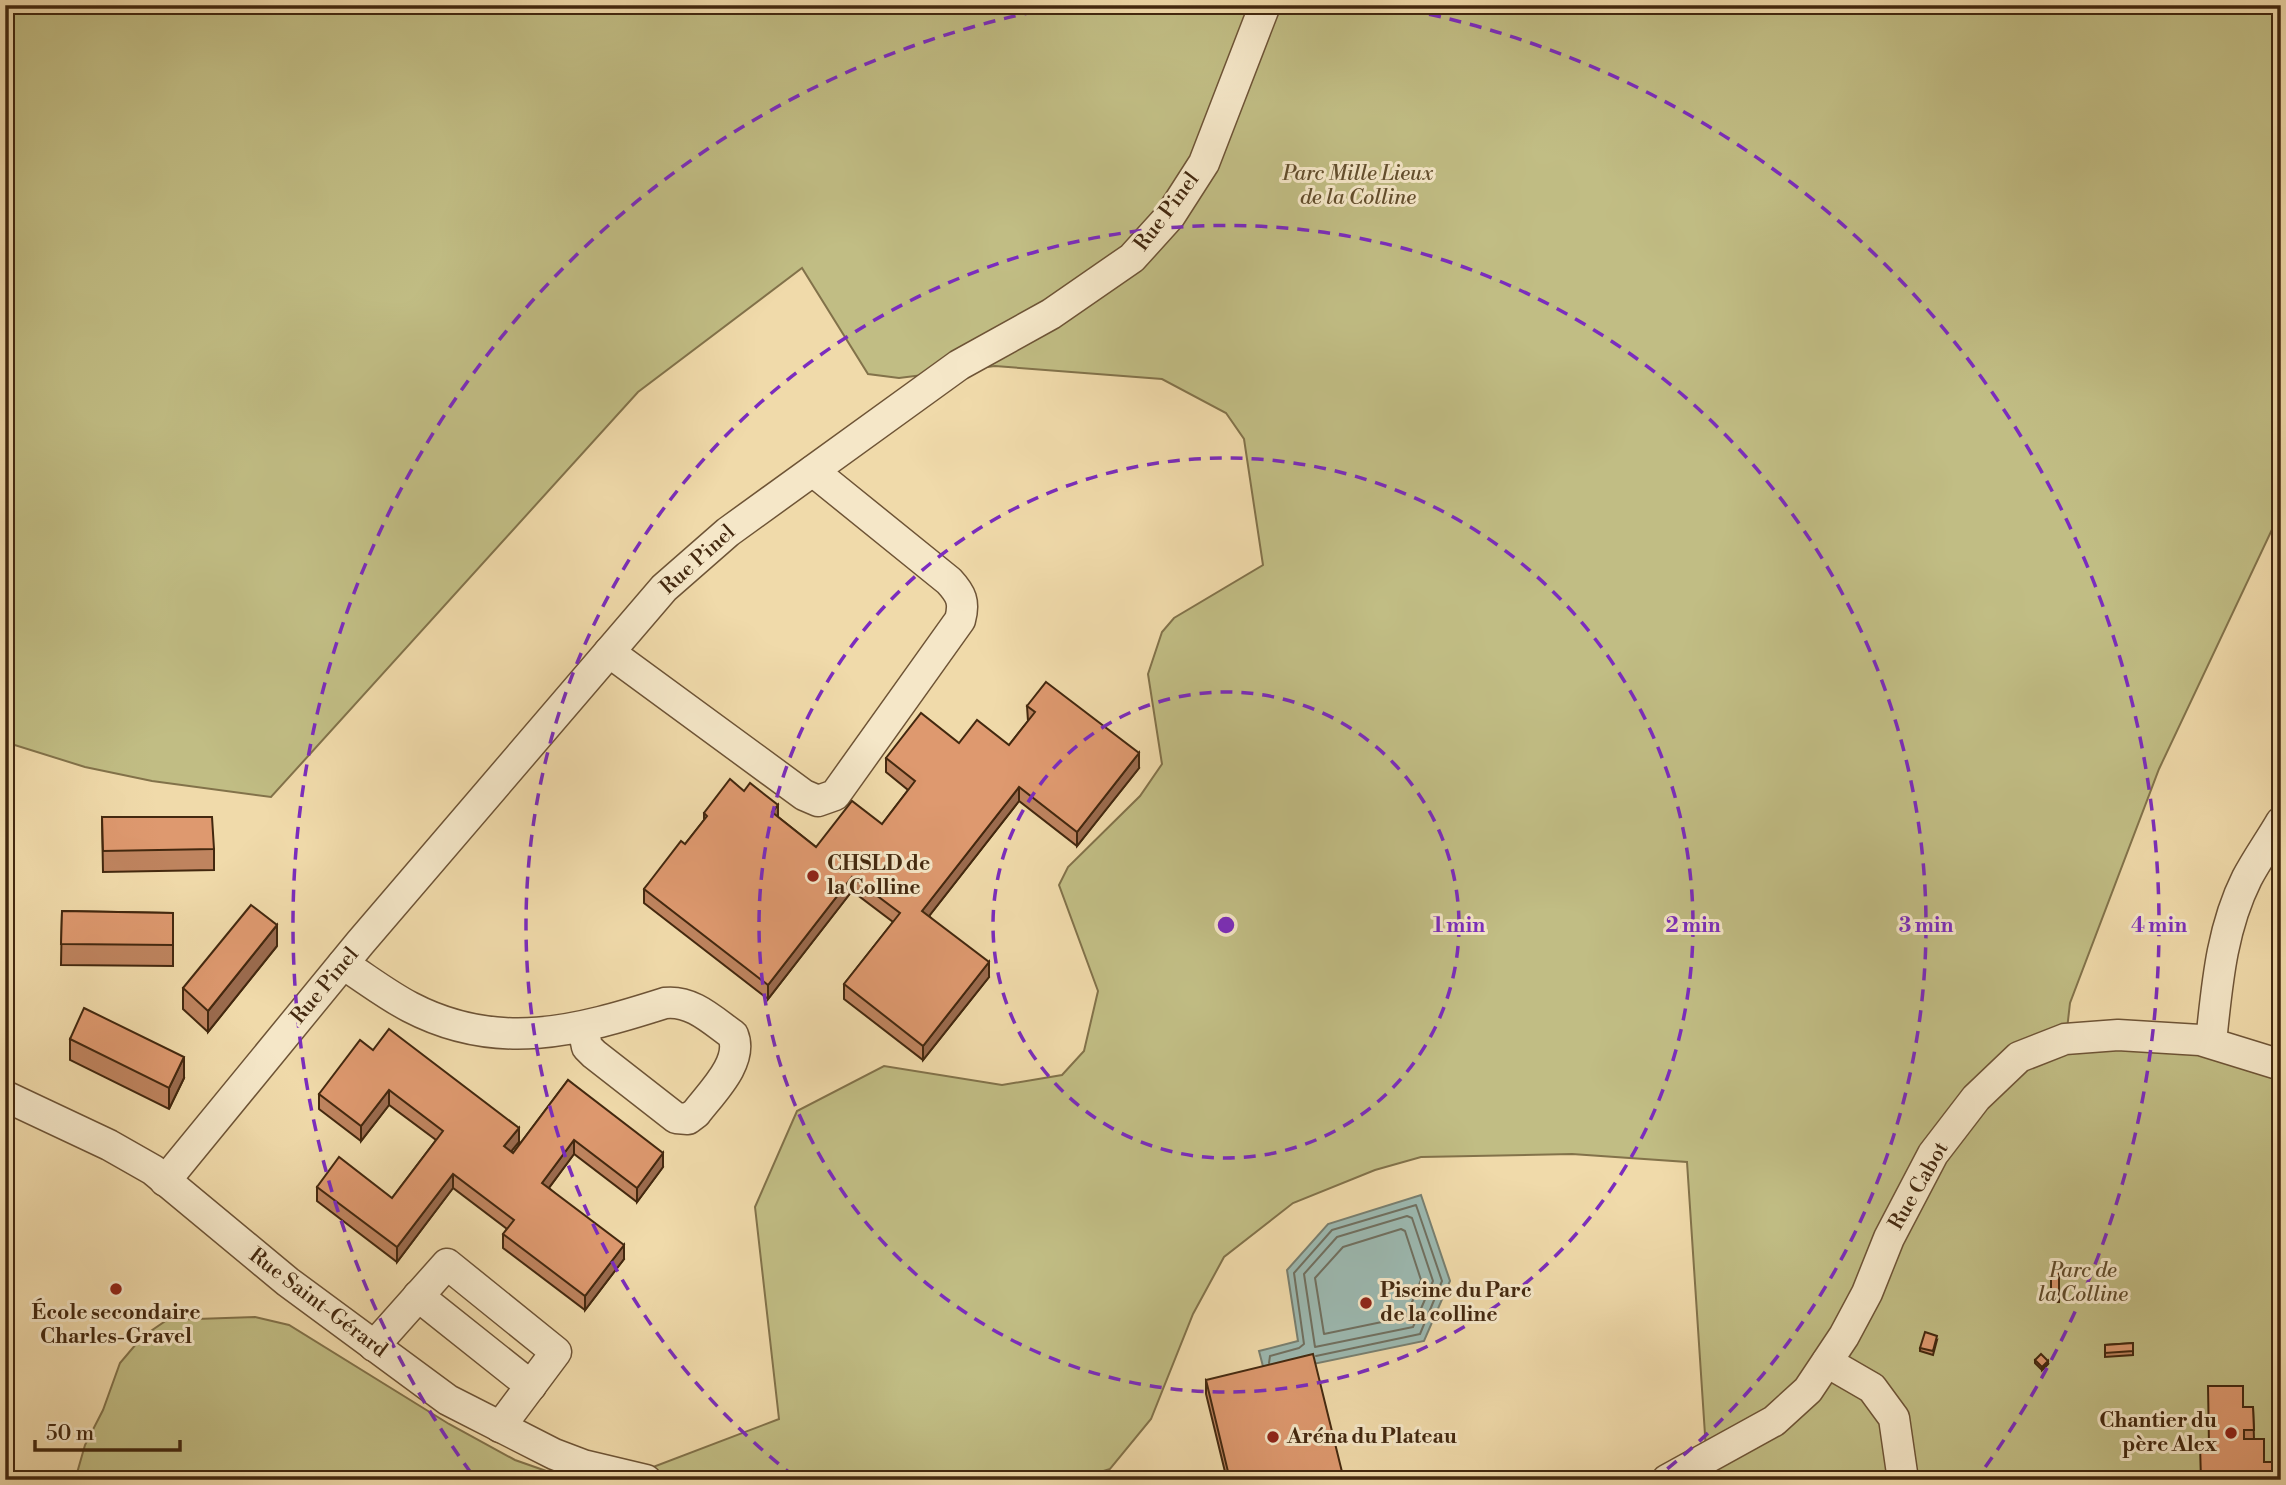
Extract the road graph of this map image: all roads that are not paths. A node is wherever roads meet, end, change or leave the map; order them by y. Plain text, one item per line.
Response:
1 (1265, 5) edge
2 (813, 471) junction
3 (609, 652) junction
4 (2281, 822) edge
5 (343, 964) junction
6 (583, 1027) junction
7 (2211, 1042) junction
8 (2281, 1065) edge
9 (5, 1096) edge
10 (165, 1181) junction
11 (418, 1296) junction
12 (374, 1346) junction
13 (1828, 1362) junction
14 (531, 1386) junction
15 (500, 1427) junction
16 (646, 1480) edge
17 (1667, 1480) edge
18 (1903, 1480) edge

1 - 2 street, Rue Pinel
2 - 3 street, Rue Pinel
2 - 3 street
3 - 5 street, Rue Pinel
4 - 7 street
5 - 6 street
5 - 10 street, Rue Pinel
6 - 6 street
7 - 8 street, Rue Cabot
7 - 13 street, Rue Cabot
9 - 10 street, Rue Saint-Gérard
10 - 12 street, Rue Saint-Gérard
11 - 12 street
11 - 14 street
11 - 14 street
12 - 15 street, Rue Saint-Gérard
13 - 17 street, Rue Cabot
13 - 18 street
14 - 15 street
15 - 16 street, Rue Saint-Gérard

